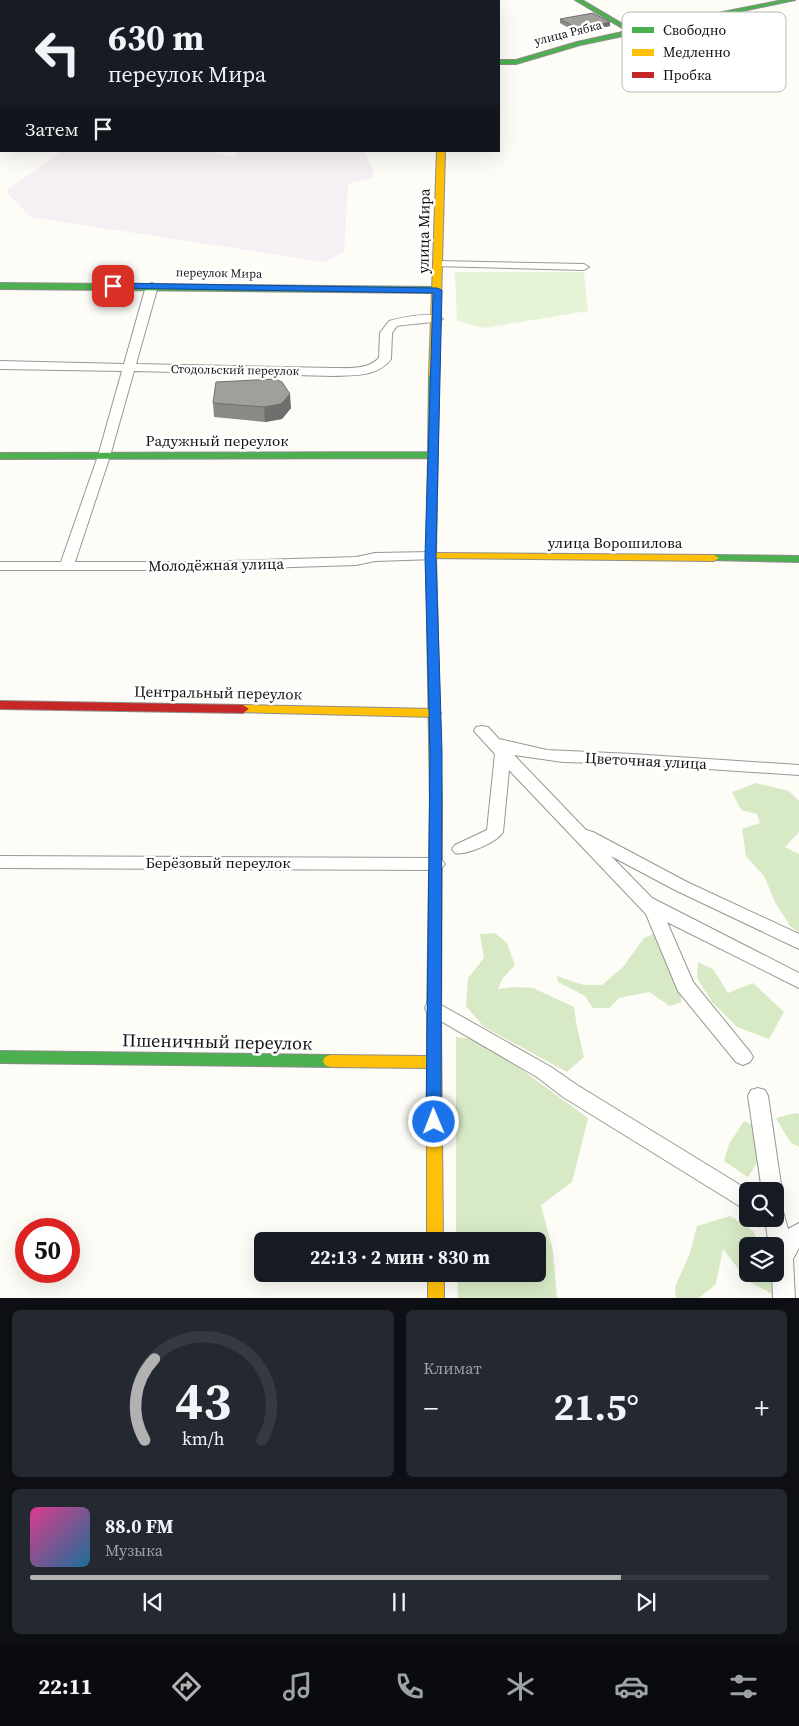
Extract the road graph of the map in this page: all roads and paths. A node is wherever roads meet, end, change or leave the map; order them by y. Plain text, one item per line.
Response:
1 (578, 0) edge
2 (792, 0) edge
3 (717, 4) dead end
4 (733, 12) joint
5 (622, 26) edge
6 (622, 34) edge
7 (500, 62) edge
8 (441, 152) edge
9 (438, 264) junction
10 (584, 267) dead end
11 (0, 286) edge
12 (152, 286) junction
13 (437, 290) junction
14 (437, 319) junction
15 (0, 365) edge
16 (129, 368) junction
17 (0, 456) edge
18 (104, 456) junction
19 (433, 456) junction
20 (431, 556) junction
21 (799, 559) edge
22 (0, 566) edge
23 (66, 567) junction
24 (0, 705) edge
25 (435, 713) junction
26 (493, 742) junction
27 (799, 770) edge
28 (573, 828) junction
29 (461, 848) dead end
30 (0, 862) edge
31 (436, 864) junction
32 (642, 899) junction
33 (799, 942) edge
34 (799, 981) edge
35 (434, 1008) junction
36 (0, 1057) edge
37 (743, 1057) dead end
38 (433, 1062) junction
39 (758, 1096) dead end
40 (771, 1182) edge
41 (739, 1195) edge
42 (784, 1219) edge
43 (799, 1226) edge
44 (435, 1232) edge
45 (799, 1232) edge
46 (784, 1254) edge
47 (436, 1282) edge
48 (783, 1282) edge
49 (436, 1298) edge
50 (784, 1298) edge

1 - 5 street
2 - 4 street, улица Рябка
3 - 4 street
6 - 7 street, улица Рябка
8 - 9 street, улица Мира
9 - 10 street
9 - 13 street, улица Мира
11 - 12 street, переулок Мира
12 - 13 street, переулок Мира
12 - 16 street
13 - 14 street, улица Мира
14 - 16 street, Стодольский переулок
14 - 19 street, улица Мира
15 - 16 street, Стодольский переулок
16 - 18 street
17 - 18 street, Радужный переулок
18 - 19 street, Радужный переулок
18 - 23 street
19 - 20 street, улица Мира
20 - 21 street, улица Ворошилова
20 - 23 street, Молодёжная улица
20 - 25 street, улица Мира
22 - 23 street, Молодёжная улица
24 - 25 street, Центральный переулок
25 - 31 street, улица Мира
26 - 27 street, Цветочная улица
26 - 28 street
26 - 29 street
28 - 32 street
28 - 33 street
30 - 31 street, Берёзовый переулок
31 - 35 street, улица Мира
32 - 34 street
32 - 37 street
35 - 38 street, улица Мира
35 - 41 street
36 - 38 street, Пшеничный переулок
38 - 44 street, улица Мира
39 - 40 street
42 - 43 street
45 - 46 street
47 - 49 street
48 - 50 street

